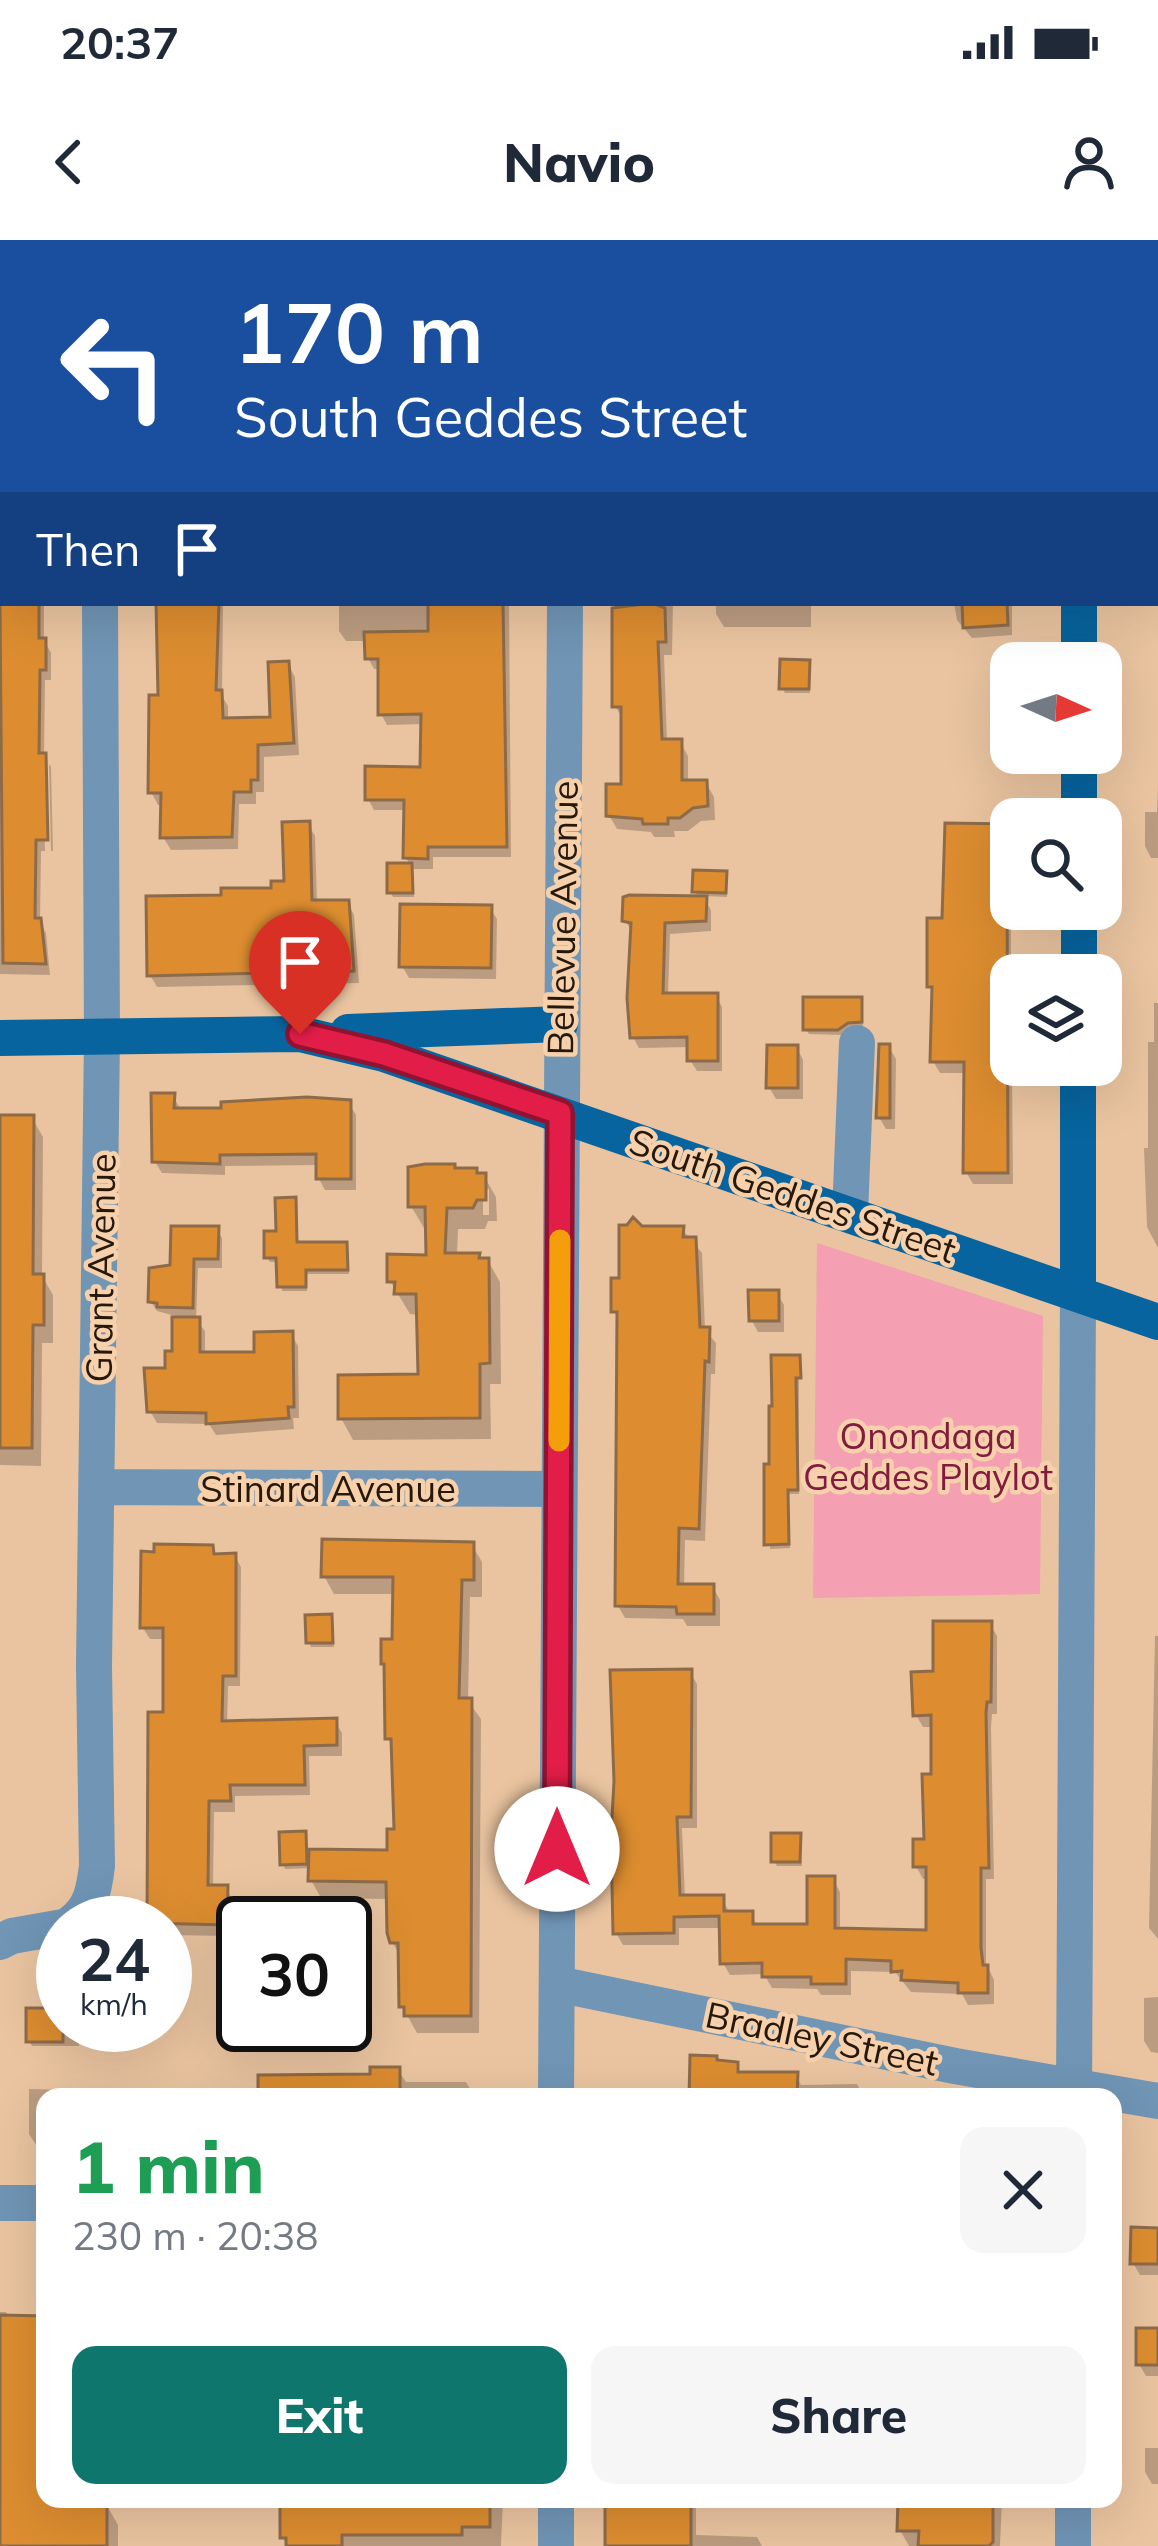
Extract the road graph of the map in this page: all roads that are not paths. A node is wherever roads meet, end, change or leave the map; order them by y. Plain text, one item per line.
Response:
1 (100, 606) edge
2 (565, 606) edge
3 (1079, 606) edge
4 (1079, 642) edge
5 (560, 1024) junction
6 (300, 1034) junction
7 (102, 1037) junction
8 (0, 1038) edge
9 (857, 1043) dead end
10 (1078, 1086) edge
11 (560, 1113) junction
12 (850, 1214) junction
13 (1078, 1294) junction
14 (1158, 1322) edge
15 (97, 1487) junction
16 (559, 1489) junction
17 (92, 1896) edge
18 (36, 1931) edge
19 (0, 1942) edge
20 (556, 1984) junction
21 (556, 2088) edge
22 (1055, 2088) edge
23 (1074, 2088) edge
24 (1122, 2098) edge
25 (1158, 2102) edge
26 (0, 2203) edge
27 (36, 2203) edge
28 (556, 2508) edge
29 (1073, 2508) edge
30 (556, 2546) edge
31 (1073, 2546) edge

1 - 7 street, Grant Avenue
2 - 5 street, Bellevue Avenue
3 - 4 main road
5 - 6 main road
5 - 11 street, Bellevue Avenue
6 - 7 main road, South Geddes Street
6 - 11 main road, South Geddes Street
7 - 8 main road, South Geddes Street
7 - 15 street, Grant Avenue
9 - 12 street
10 - 13 main road
11 - 12 main road, South Geddes Street
11 - 16 street, Bellevue Avenue
12 - 13 main road, South Geddes Street
13 - 14 main road, South Geddes Street
13 - 23 street
15 - 16 street, Stinard Avenue
15 - 17 street, Grant Avenue
16 - 20 street, Bellevue Avenue
18 - 19 street, Grant Avenue
20 - 21 street, Bellevue Avenue
20 - 22 street, Bradley Street
24 - 25 street, Bradley Street
26 - 27 street
28 - 30 street
29 - 31 street

